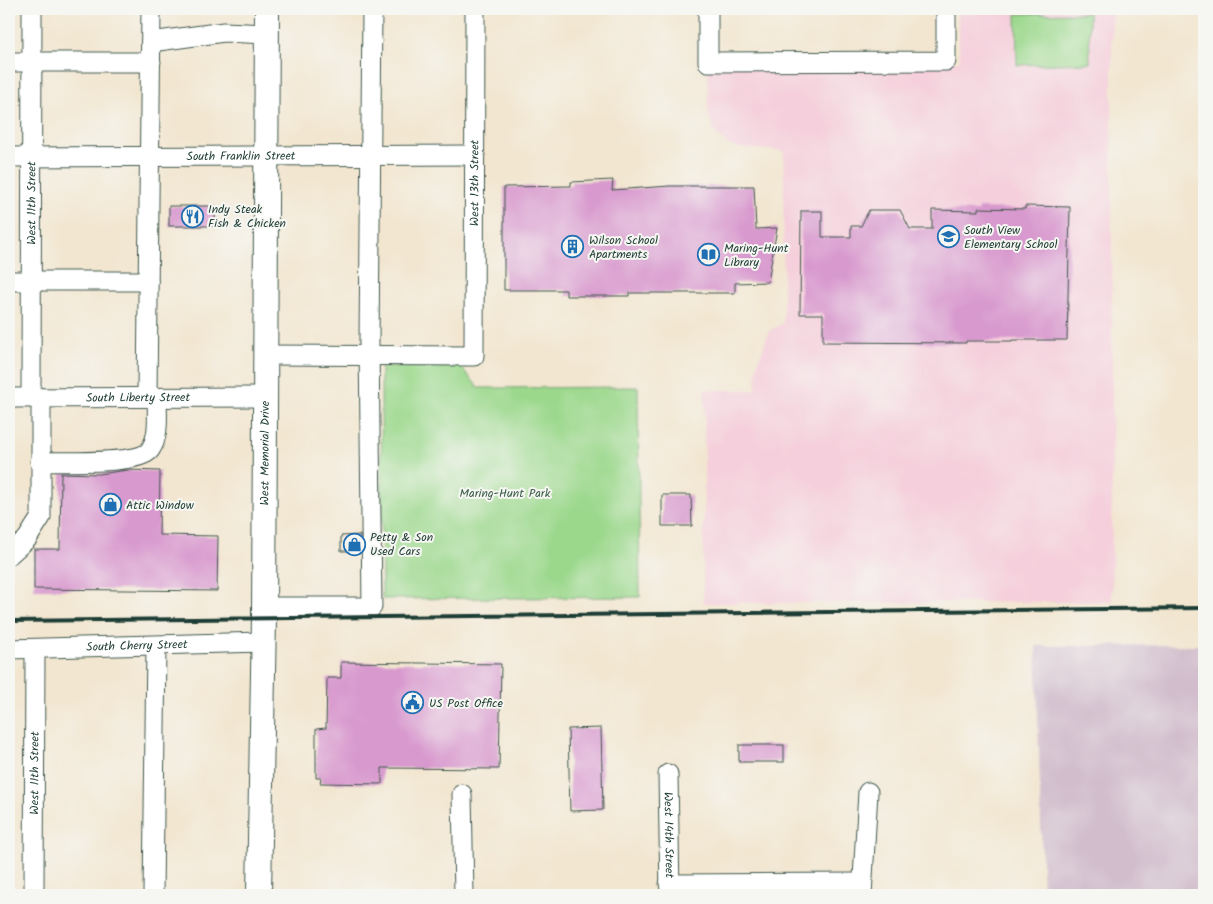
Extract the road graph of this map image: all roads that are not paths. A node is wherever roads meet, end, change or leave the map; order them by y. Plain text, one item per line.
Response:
1 (32, 9) edge
2 (151, 9) edge
3 (267, 9) edge
4 (372, 9) edge
5 (475, 9) edge
6 (708, 9) edge
7 (946, 9) edge
8 (267, 34) junction
9 (150, 42) junction
10 (9, 62) edge
11 (32, 62) junction
12 (150, 62) junction
13 (267, 155) junction
14 (371, 155) junction
15 (475, 155) junction
16 (150, 156) junction
17 (9, 157) edge
18 (31, 157) junction
19 (9, 281) edge
20 (31, 281) junction
21 (148, 281) junction
22 (267, 355) junction
23 (369, 356) junction
24 (266, 396) junction
25 (152, 397) junction
26 (9, 398) edge
27 (36, 398) junction
28 (40, 462) junction
29 (9, 555) edge
30 (264, 607) junction
31 (264, 642) junction
32 (156, 647) junction
33 (9, 649) edge
34 (35, 649) junction
35 (668, 774) dead end
36 (868, 792) dead end
37 (462, 794) dead end
38 (862, 889) edge
39 (670, 890) edge
40 (764, 890) edge
41 (34, 895) edge
42 (153, 895) edge
43 (259, 895) edge
44 (464, 895) edge

1 - 11 street, West 11th Street
2 - 9 street
3 - 8 main road, West Memorial Drive
4 - 14 street
5 - 15 street, West 13th Street
6 - 7 street
8 - 9 street
8 - 13 main road, West Memorial Drive
9 - 12 street
10 - 11 street
11 - 12 street
11 - 18 street, West 11th Street
12 - 16 street
13 - 14 street, South Franklin Street
13 - 16 street, South Franklin Street
13 - 22 main road, West Memorial Drive
14 - 15 street, South Franklin Street
14 - 23 street
15 - 23 street, West 13th Street
16 - 18 street, South Franklin Street
16 - 21 street
17 - 18 street, South Franklin Street
18 - 20 street, West 11th Street
19 - 20 street
20 - 21 street
20 - 27 street, West 11th Street
21 - 25 street
22 - 23 street
22 - 24 main road, West Memorial Drive
23 - 30 street
24 - 25 street, South Liberty Street
24 - 30 main road, West Memorial Drive
25 - 27 street, South Liberty Street
25 - 28 street
26 - 27 street, South Liberty Street
27 - 28 street, West 11th Street
28 - 29 street, West 11th Street
30 - 31 main road, West Memorial Drive
31 - 32 street, South Cherry Street
31 - 43 main road, West Memorial Drive
32 - 34 street, South Cherry Street
32 - 42 street
33 - 34 street, South Cherry Street
34 - 41 street, West 11th Street
35 - 39 street, West 14th Street
36 - 38 street
37 - 44 street
38 - 40 street
39 - 40 street

